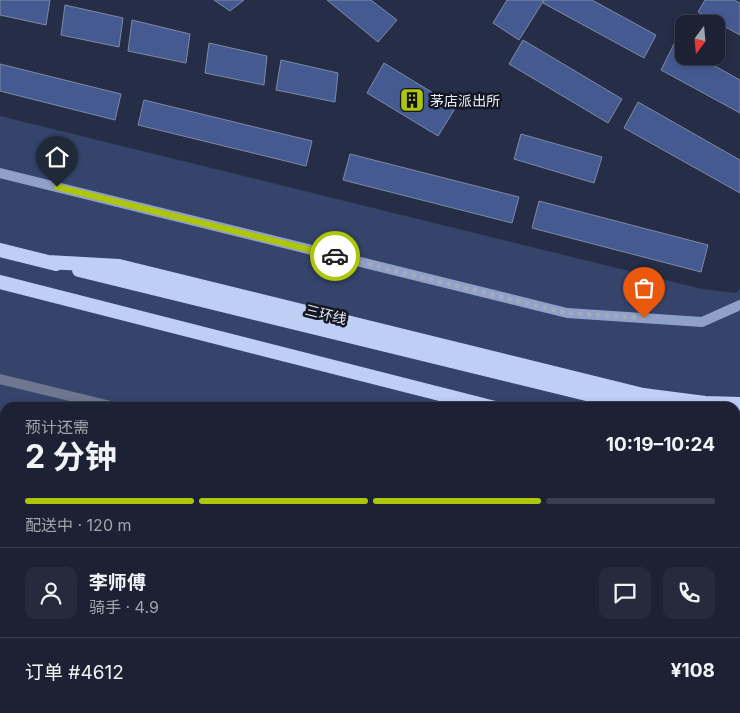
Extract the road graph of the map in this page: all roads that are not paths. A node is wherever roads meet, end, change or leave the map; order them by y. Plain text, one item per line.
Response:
1 (0, 173) edge
2 (0, 250) edge
3 (0, 282) edge
4 (740, 305) edge
5 (374, 378) junction
6 (0, 379) edge
7 (644, 401) edge
8 (94, 402) edge
9 (455, 402) edge
10 (472, 402) edge
11 (674, 402) edge

1 - 4 main road
2 - 7 highway, 三环线
3 - 5 highway
5 - 9 highway
5 - 10 highway
6 - 8 street
7 - 11 highway

